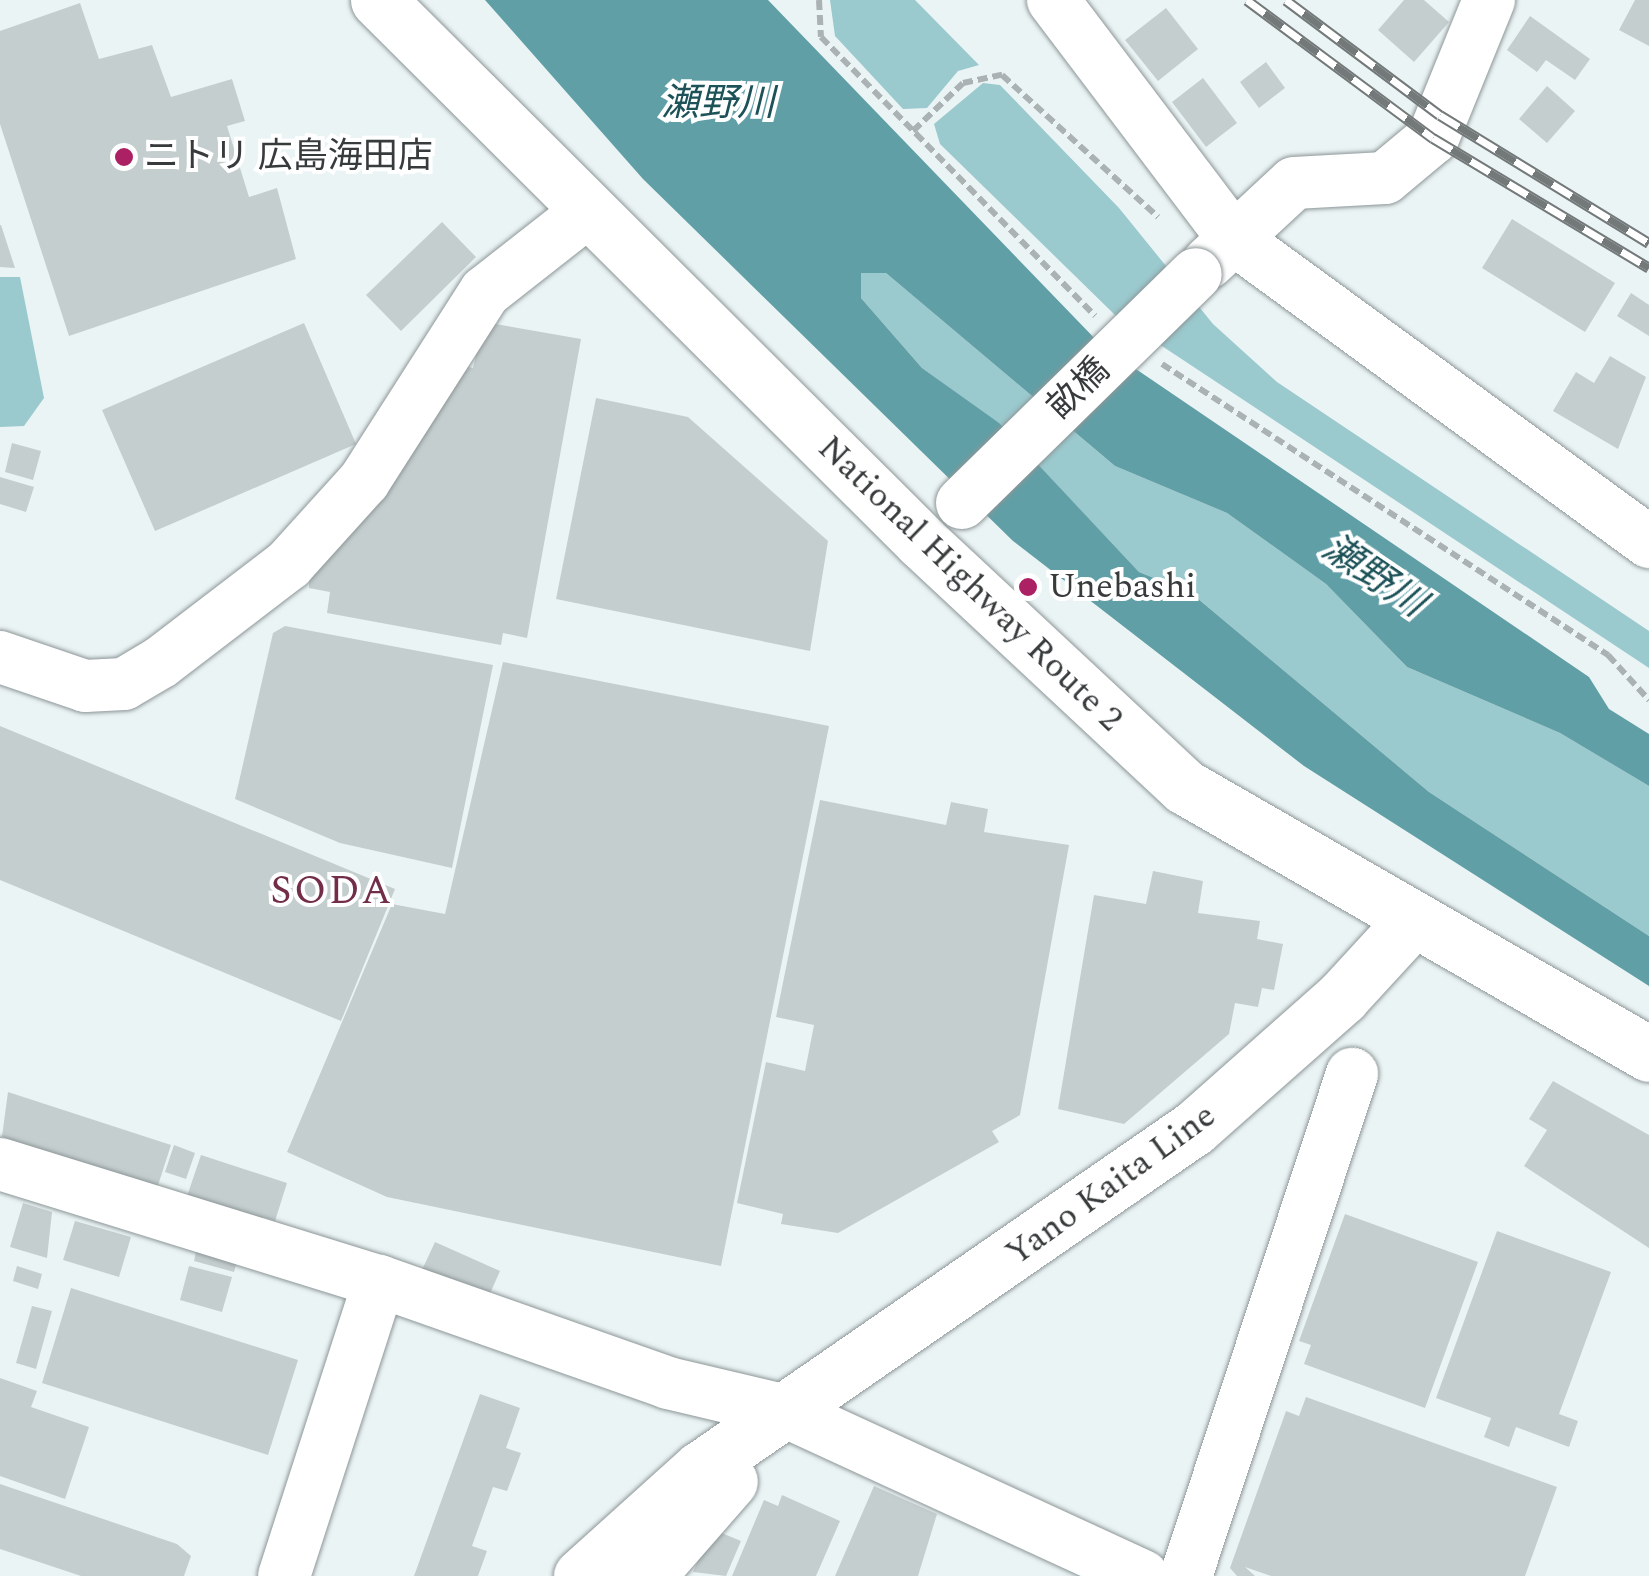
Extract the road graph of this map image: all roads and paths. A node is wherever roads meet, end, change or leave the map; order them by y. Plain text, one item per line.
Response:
1 (378, 0) edge
2 (819, 0) edge
3 (1053, 0) edge
4 (1490, 0) edge
5 (914, 131) junction
6 (1174, 205) dead end
7 (587, 212) junction
8 (1234, 239) junction
9 (1104, 324) dead end
10 (1154, 359) dead end
11 (922, 542) junction
12 (1649, 542) edge
13 (0, 657) edge
14 (1649, 700) edge
15 (1411, 922) junction
16 (1649, 1054) edge
17 (1352, 1074) dead end
18 (0, 1164) edge
19 (379, 1281) junction
20 (782, 1410) junction
21 (284, 1576) edge
22 (580, 1576) edge
23 (647, 1576) edge
24 (1142, 1576) edge
25 (1186, 1576) edge

1 - 7 main road, National Highway Route 2
2 - 5 path
3 - 8 street
4 - 8 street, 畝橋
5 - 6 path
5 - 9 path
7 - 11 main road, National Highway Route 2
7 - 13 street
8 - 11 street, 畝橋, bridge
8 - 12 street
10 - 14 path
11 - 15 main road, National Highway Route 2
15 - 16 main road, National Highway Route 2
15 - 20 main road, Yano Kaita Line
17 - 25 street
18 - 19 street
19 - 20 street
19 - 21 street
20 - 22 main road, Yano Kaita Line
20 - 23 main road, Yano Kaita Line
20 - 24 street

